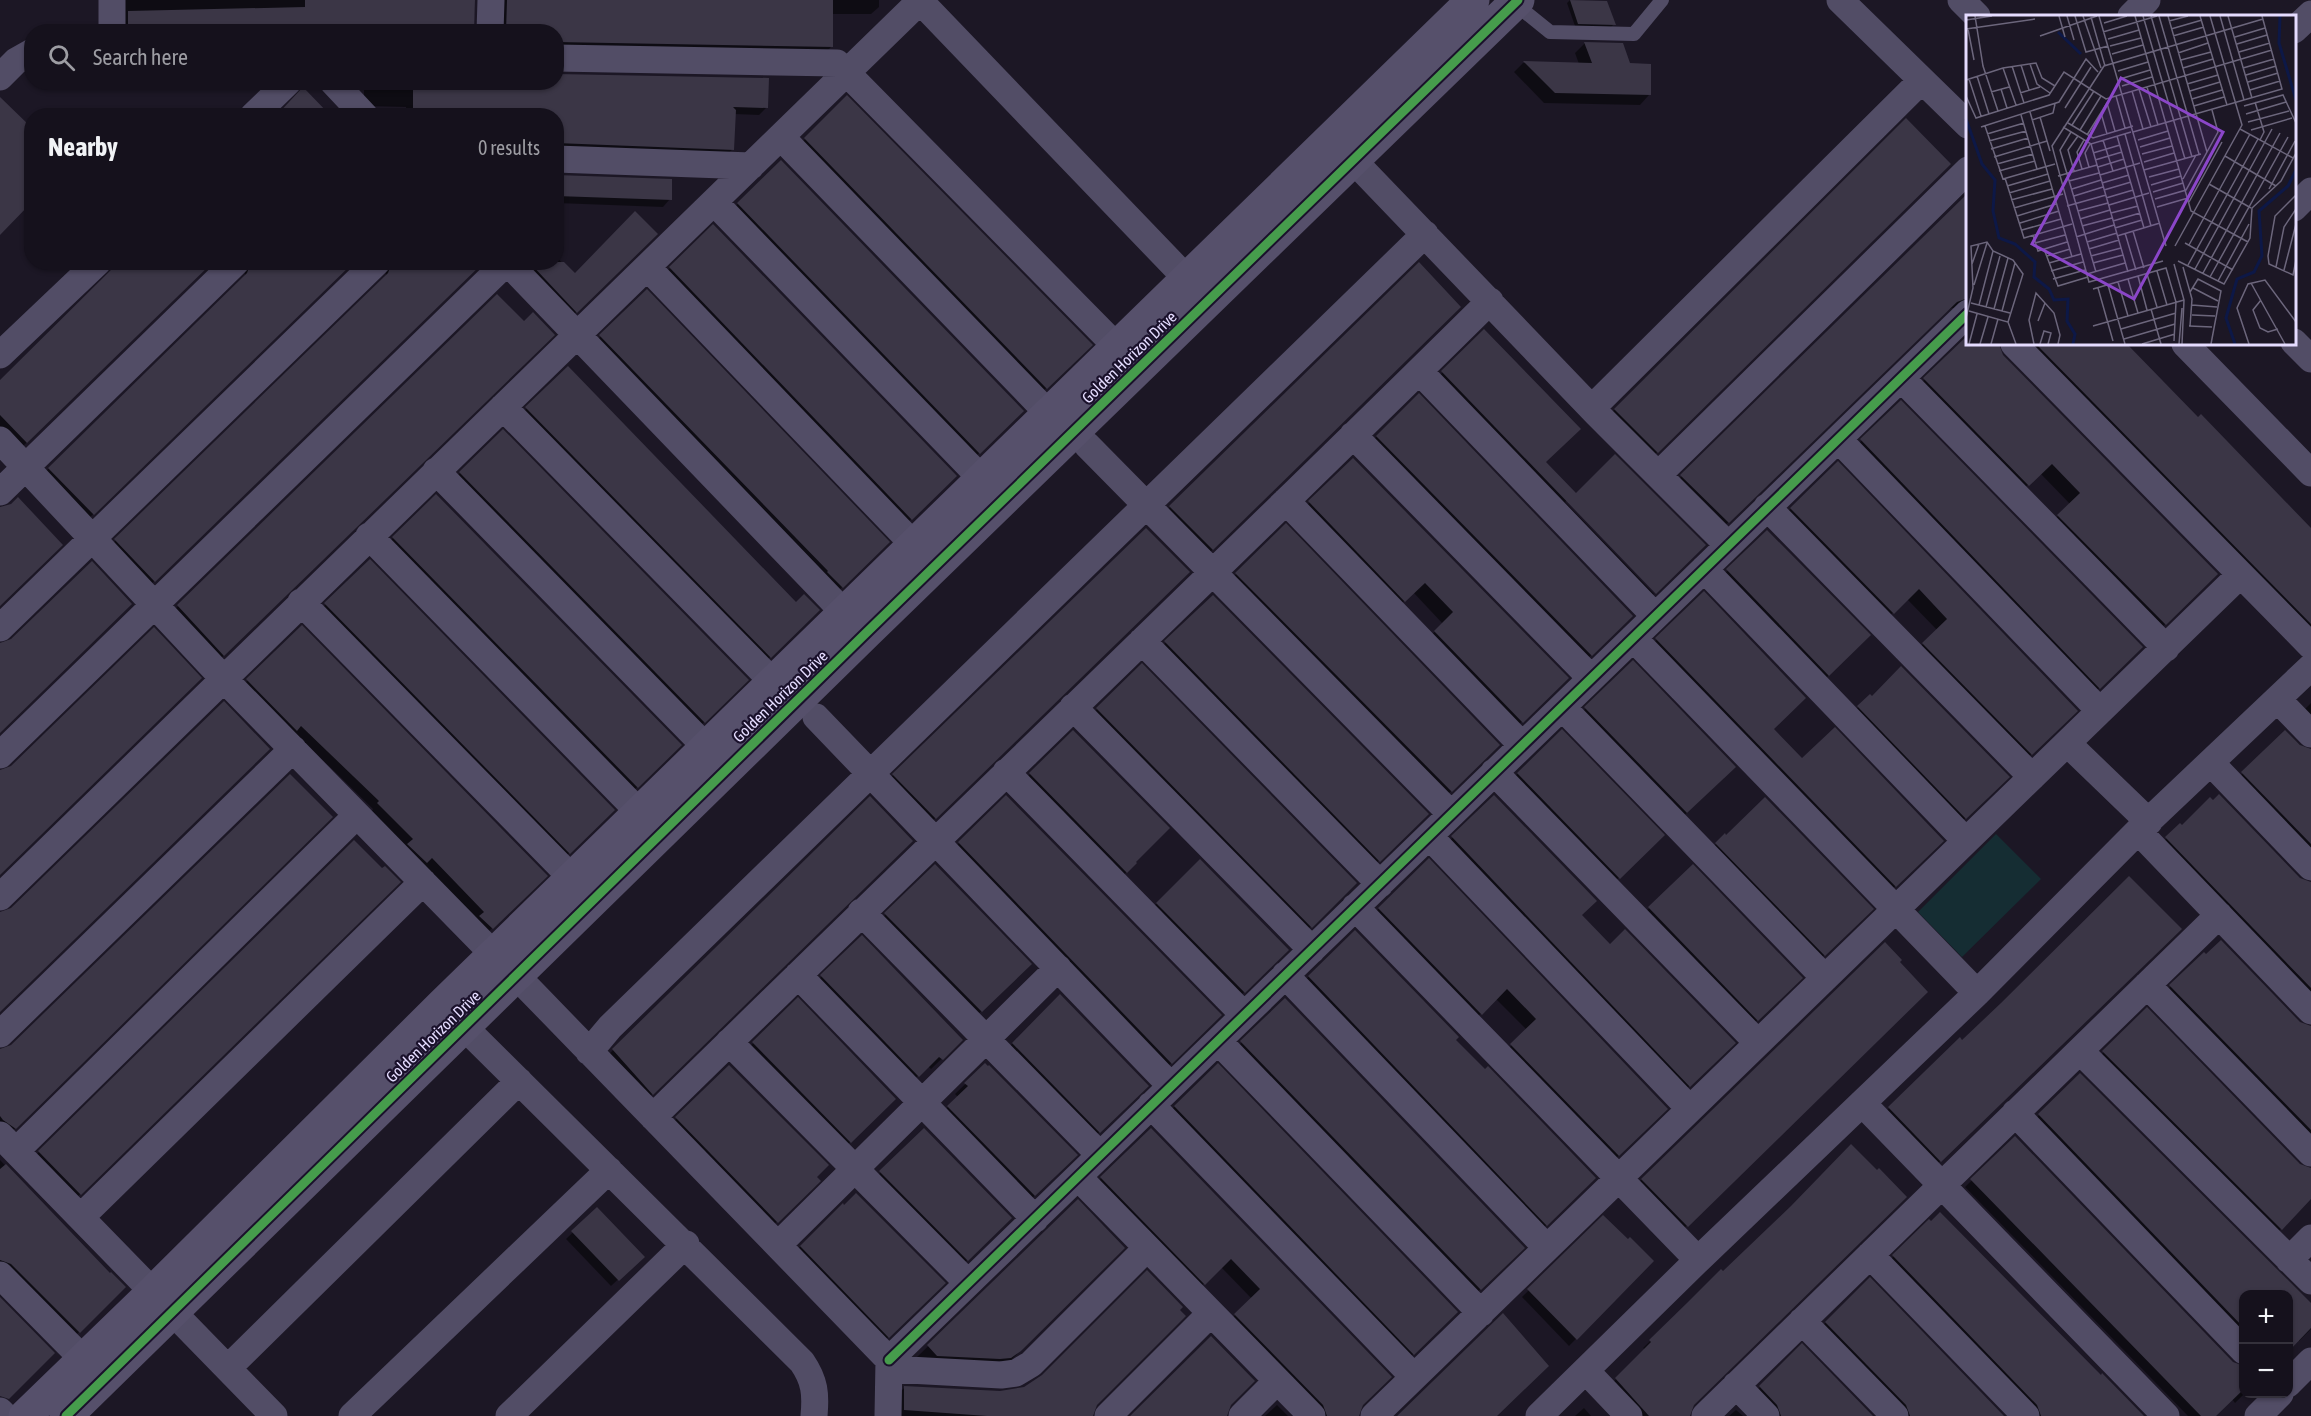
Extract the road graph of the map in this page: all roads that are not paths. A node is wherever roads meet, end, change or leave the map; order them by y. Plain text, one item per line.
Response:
1 (112, 0) edge
2 (491, 0) edge
3 (1473, 0) edge
4 (1662, 0) edge
5 (1840, 0) edge
6 (2147, 0) edge
7 (920, 1) edge
8 (1516, 2) edge
9 (2311, 14) edge
10 (2132, 15) edge
11 (112, 24) edge
12 (490, 24) edge
13 (2296, 29) edge
14 (24, 56) edge
15 (564, 58) edge
16 (847, 73) junction
17 (0, 76) edge
18 (1922, 80) junction
19 (280, 90) edge
20 (341, 90) edge
21 (261, 108) edge
22 (357, 108) edge
23 (1966, 123) edge
24 (781, 137) junction
25 (564, 159) edge
26 (1353, 160) junction
27 (751, 166) junction
28 (1966, 172) edge
29 (2311, 191) edge
30 (714, 202) junction
31 (2296, 207) edge
32 (1425, 234) junction
33 (648, 267) junction
34 (90, 270) edge
35 (228, 270) edge
36 (369, 270) edge
37 (499, 270) edge
38 (515, 270) edge
39 (1186, 279) junction
40 (1490, 301) junction
41 (1966, 315) edge
42 (576, 334) junction
43 (2296, 343) edge
44 (2015, 345) edge
45 (2186, 345) edge
46 (1118, 347) junction
47 (0, 355) edge
48 (2311, 359) edge
49 (1419, 371) junction
50 (1901, 378) junction
51 (503, 407) junction
52 (1592, 408) junction
53 (1049, 414) junction
54 (1353, 435) junction
55 (1838, 439) junction
56 (0, 440) edge
57 (1087, 445) dead end
58 (26, 468) junction
59 (436, 471) junction
60 (2311, 473) edge
61 (1658, 475) junction
62 (982, 479) junction
63 (0, 492) edge
64 (1286, 501) junction
65 (1148, 506) junction
66 (1767, 507) junction
67 (369, 536) junction
68 (92, 539) junction
69 (1728, 545) junction
70 (915, 546) junction
71 (1704, 569) junction
72 (1213, 573) junction
73 (2240, 574) junction
74 (301, 602) junction
75 (155, 605) junction
76 (1655, 616) junction
77 (855, 624) junction
78 (0, 628) edge
79 (1633, 638) junction
80 (1142, 641) junction
81 (2311, 646) edge
82 (2166, 648) junction
83 (2311, 667) edge
84 (223, 678) junction
85 (1591, 678) junction
86 (774, 683) junction
87 (2278, 700) junction
88 (1562, 706) junction
89 (1073, 707) junction
90 (2100, 711) junction
91 (816, 717) dead end
92 (2311, 734) edge
93 (2067, 743) junction
94 (1522, 745) junction
95 (707, 748) junction
96 (293, 749) junction
97 (0, 755) edge
98 (2211, 763) junction
99 (1006, 772) junction
100 (1494, 772) junction
101 (869, 773) junction
102 (2032, 777) junction
103 (640, 813) junction
104 (1451, 814) junction
105 (357, 815) junction
106 (2144, 827) junction
107 (1429, 836) junction
108 (935, 840) junction
109 (1966, 841) junction
110 (2311, 867) edge
111 (573, 879) junction
112 (423, 882) junction
113 (1380, 884) junction
114 (0, 897) edge
115 (1356, 907) junction
116 (1896, 909) junction
117 (861, 912) junction
118 (2219, 915) junction
119 (1312, 950) junction
120 (1058, 968) junction
121 (512, 973) junction
122 (798, 975) junction
123 (1285, 975) junction
124 (1825, 978) junction
125 (2147, 985) junction
126 (1977, 993) junction
127 (2311, 1011) edge
128 (1244, 1015) junction
129 (453, 1016) junction
130 (0, 1034) edge
131 (986, 1039) junction
132 (1218, 1041) junction
133 (729, 1042) junction
134 (1758, 1044) junction
135 (2080, 1051) junction
136 (589, 1052) junction
137 (519, 1081) junction
138 (1171, 1086) junction
139 (922, 1103) junction
140 (1862, 1103) junction
141 (1151, 1105) junction
142 (1690, 1109) junction
143 (2015, 1113) junction
144 (653, 1117) junction
145 (8, 1143) edge
146 (2311, 1153) edge
147 (1101, 1155) junction
148 (855, 1169) junction
149 (609, 1170) junction
150 (1078, 1177) junction
151 (1619, 1178) junction
152 (1942, 1185) junction
153 (81, 1217) junction
154 (1035, 1219) junction
155 (2311, 1238) edge
156 (686, 1244) junction
157 (778, 1245) junction
158 (1147, 1248) junction
159 (1547, 1248) junction
160 (1870, 1255) junction
161 (1698, 1260) junction
162 (2289, 1260) junction
163 (0, 1275) edge
164 (2311, 1281) edge
165 (968, 1283) junction
166 (163, 1302) junction
167 (1211, 1313) junction
168 (1481, 1313) junction
169 (1802, 1321) junction
170 (2239, 1346) edge
171 (84, 1360) junction
172 (2311, 1361) edge
173 (890, 1364) junction
174 (228, 1368) junction
175 (1586, 1371) junction
176 (1414, 1377) junction
177 (2293, 1380) edge
178 (1277, 1381) junction
179 (1736, 1386) junction
180 (2276, 1398) edge
181 (0, 1411) edge
182 (5, 1416) edge
183 (25, 1416) edge
184 (66, 1416) edge
185 (274, 1416) edge
186 (352, 1416) edge
187 (509, 1416) edge
188 (814, 1416) edge
189 (888, 1416) edge
190 (1108, 1416) edge
191 (1242, 1416) edge
192 (1312, 1416) edge
193 (1374, 1416) edge
194 (1539, 1416) edge
195 (1629, 1416) edge
196 (1705, 1416) edge
197 (1766, 1416) edge
198 (1895, 1416) edge
199 (2026, 1416) edge
200 (2166, 1416) edge
201 (2258, 1416) edge

1 - 11 street
2 - 12 street
3 - 39 street, Golden Horizon Drive
4 - 8 lane
5 - 18 street
6 - 10 street
7 - 16 street
7 - 39 street
8 - 26 street, Golden Horizon Drive
9 - 13 street
14 - 17 street
15 - 16 street
16 - 24 street
16 - 46 street
18 - 23 street
18 - 52 street
19 - 21 street
20 - 22 street
24 - 27 street
24 - 53 street
25 - 27 street
26 - 32 street
26 - 77 street, Golden Horizon Drive
27 - 30 street
28 - 61 street
29 - 31 street
30 - 33 street
30 - 62 street
32 - 40 street
32 - 65 street
33 - 42 street
33 - 70 street
34 - 47 street
35 - 58 street
36 - 68 street
37 - 75 street
38 - 42 street
39 - 46 street, Golden Horizon Drive
40 - 49 street
40 - 52 street
41 - 50 street
42 - 51 street
42 - 77 street
43 - 48 street
44 - 73 street
45 - 60 street
46 - 53 street, Golden Horizon Drive
49 - 54 street
49 - 76 street
50 - 55 street
50 - 82 street
51 - 59 street
51 - 86 street
52 - 61 street
53 - 62 street, Golden Horizon Drive
54 - 64 street
54 - 85 street
55 - 66 street
55 - 90 street
56 - 58 street
57 - 65 street
58 - 63 street
58 - 68 street
59 - 67 street
59 - 95 street
61 - 69 street
62 - 70 street, Golden Horizon Drive
64 - 72 street
64 - 94 street
65 - 72 street
65 - 101 street
66 - 69 street
66 - 102 street
67 - 74 street
67 - 103 street
68 - 75 street
68 - 78 street
69 - 71 street
70 - 77 street, Golden Horizon Drive
71 - 76 street
71 - 109 street
72 - 80 street
72 - 104 street
73 - 81 street
73 - 82 street
74 - 84 street
74 - 111 street
75 - 84 street
75 - 97 street
76 - 79 street
77 - 86 street, Golden Horizon Drive
77 - 121 street, Golden Horizon Drive
79 - 85 street
79 - 116 street
80 - 89 street
80 - 113 street
82 - 90 street
83 - 87 street
84 - 96 street
84 - 114 street
85 - 88 street
86 - 95 street, Golden Horizon Drive
87 - 92 street
87 - 98 street
88 - 94 street
88 - 124 street
89 - 99 street
89 - 119 street
90 - 93 street
91 - 101 street
93 - 102 street
93 - 106 street
94 - 100 street
95 - 103 street, Golden Horizon Drive
96 - 105 street
96 - 130 street
98 - 106 street
98 - 110 street
99 - 108 street
99 - 128 street
100 - 104 street
100 - 134 street
101 - 108 street
101 - 136 street
102 - 109 street
103 - 111 street, Golden Horizon Drive
104 - 107 street
105 - 112 street
105 - 145 street
106 - 118 street
106 - 126 street
107 - 113 street
107 - 142 street
108 - 117 street
108 - 120 street
109 - 116 street
111 - 121 street, Golden Horizon Drive
112 - 121 street
112 - 153 street
113 - 115 street
115 - 119 street
115 - 151 street
116 - 124 street
116 - 126 street
117 - 122 street
117 - 131 street
118 - 125 street
118 - 127 street
119 - 123 street
120 - 131 street
120 - 138 street
121 - 129 street, Golden Horizon Drive
121 - 136 street
122 - 133 street
122 - 139 street
123 - 128 street
123 - 159 street
124 - 134 street
125 - 135 street
125 - 146 street
126 - 140 street
128 - 132 street
129 - 137 street
129 - 166 street, Golden Horizon Drive
131 - 139 street
131 - 147 street
132 - 138 street
132 - 168 street
133 - 144 street
133 - 148 street
134 - 142 street
135 - 143 street
135 - 162 street
136 - 144 street
137 - 149 street
137 - 174 street
138 - 141 street
139 - 148 street
139 - 154 street
140 - 152 street
140 - 161 street
141 - 147 street
141 - 176 street
142 - 151 street
143 - 152 street
143 - 170 street
144 - 157 street
145 - 153 street
147 - 150 street
148 - 157 street
148 - 165 street
149 - 156 street
149 - 186 street
150 - 154 street
150 - 158 street
151 - 159 street
151 - 161 street
152 - 160 street
152 - 200 street
153 - 166 street
154 - 165 street
155 - 162 street
156 - 187 street
156 - 188 street
157 - 173 street
158 - 167 street
158 - 173 street
159 - 168 street
160 - 169 street
160 - 199 street
161 - 175 street
162 - 164 street
163 - 171 street
165 - 173 street
166 - 171 street, Golden Horizon Drive
166 - 174 street
166 - 184 street, Golden Horizon Drive
167 - 178 street
167 - 190 street
168 - 176 street
169 - 179 street
169 - 198 street
171 - 183 street, Golden Horizon Drive
172 - 177 street
173 - 189 street
174 - 185 street
175 - 194 street
175 - 195 street
176 - 193 street
178 - 191 street
178 - 192 street
179 - 196 street
179 - 197 street
180 - 201 street
181 - 182 street

